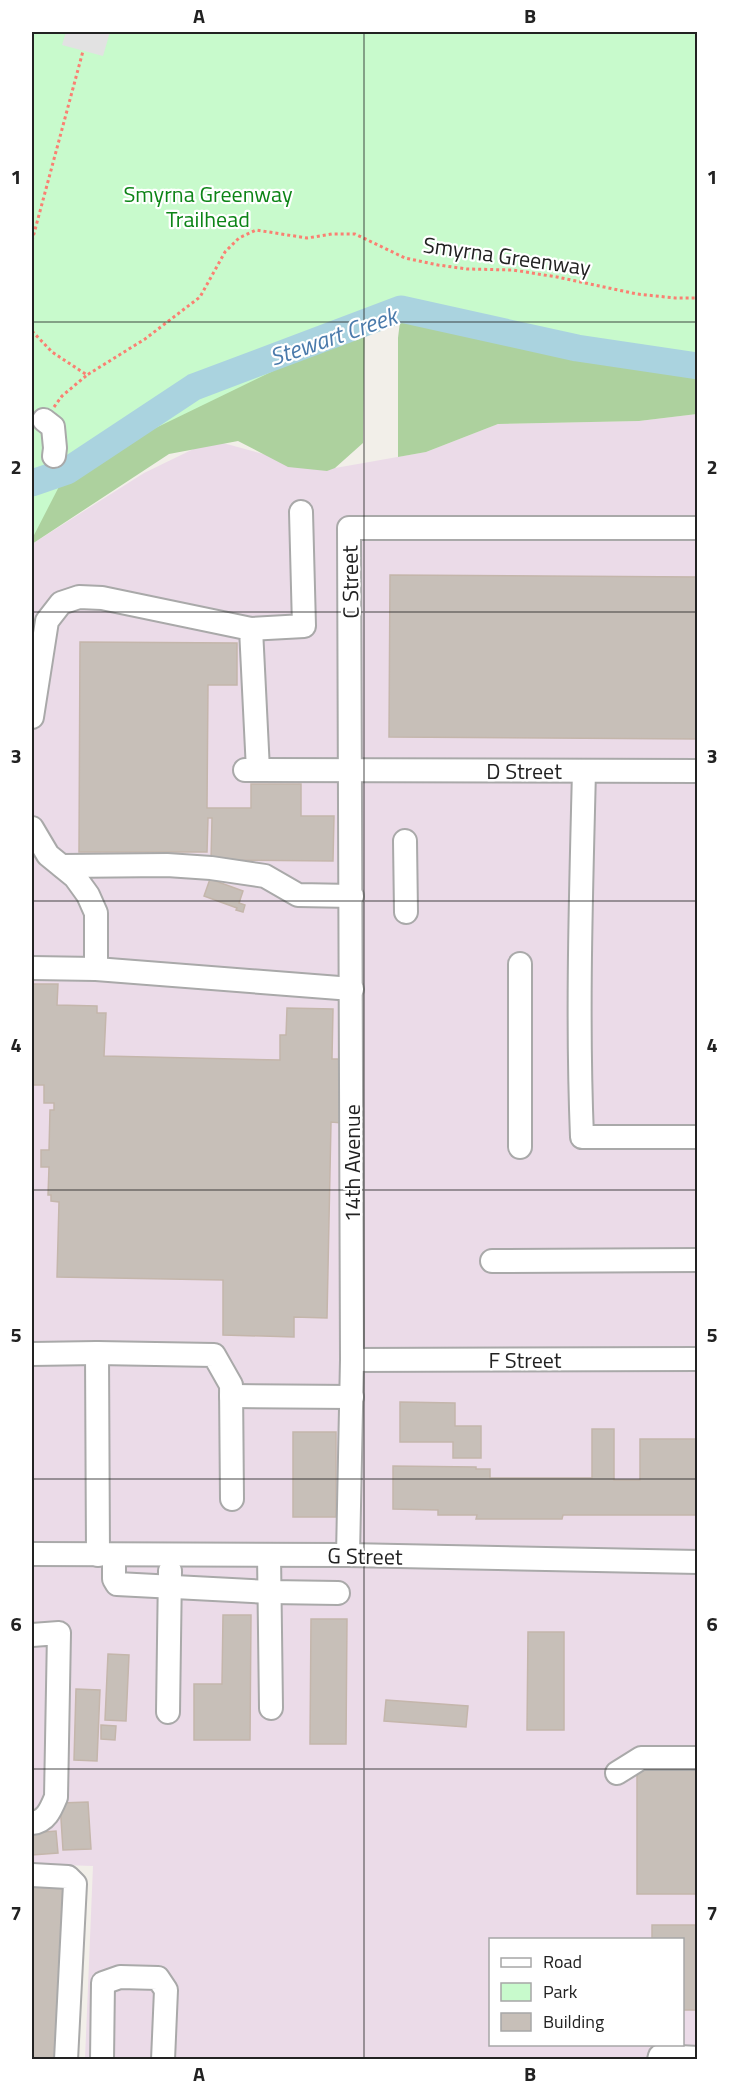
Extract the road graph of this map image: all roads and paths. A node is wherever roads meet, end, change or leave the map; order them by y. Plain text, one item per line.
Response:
1 (83, 51) dead end
2 (32, 240) edge
3 (698, 298) edge
4 (32, 331) edge
5 (87, 375) junction
6 (44, 420) joint
7 (54, 456) dead end
8 (302, 512) dead end
9 (698, 528) edge
10 (250, 629) junction
11 (32, 717) edge
12 (351, 771) junction
13 (584, 771) junction
14 (698, 771) edge
15 (32, 828) edge
16 (405, 841) dead end
17 (62, 866) junction
18 (352, 896) junction
19 (406, 912) dead end
20 (520, 964) dead end
21 (32, 968) edge
22 (96, 969) junction
23 (352, 989) junction
24 (698, 1137) edge
25 (520, 1147) dead end
26 (698, 1260) edge
27 (492, 1261) dead end
28 (32, 1353) edge
29 (97, 1353) junction
30 (698, 1359) edge
31 (352, 1360) junction
32 (231, 1396) junction
33 (351, 1396) junction
34 (232, 1499) dead end
35 (32, 1554) edge
36 (106, 1555) junction
37 (171, 1555) junction
38 (269, 1555) junction
39 (348, 1556) junction
40 (698, 1562) edge
41 (170, 1587) junction
42 (270, 1592) junction
43 (338, 1593) dead end
44 (32, 1635) edge
45 (271, 1708) dead end
46 (168, 1712) dead end
47 (698, 1758) edge
48 (617, 1773) dead end
49 (32, 1822) edge
50 (32, 1875) edge
51 (698, 2058) edge
52 (66, 2060) edge
53 (102, 2060) edge
54 (163, 2060) edge
55 (659, 2060) edge

1 - 2 path
3 - 5 path, Smyrna Greenway
4 - 5 path
5 - 6 path, Smyrna Greenway
6 - 7 street
8 - 10 street
9 - 12 street, C Street
10 - 11 street
10 - 12 street
12 - 13 street, D Street
12 - 18 street, 14th Avenue
13 - 14 street, D Street
13 - 24 street
15 - 17 street
16 - 19 street
17 - 18 street
17 - 22 street
18 - 23 street, 14th Avenue
20 - 25 street
21 - 22 street
22 - 23 street
23 - 31 street, 14th Avenue
26 - 27 street
28 - 29 street
29 - 32 street
29 - 36 street
30 - 31 street, F Street
31 - 33 street, 14th Avenue
32 - 33 street
32 - 34 street
33 - 39 street, 14th Avenue
35 - 36 street, G Street
36 - 37 street, G Street
36 - 41 street
37 - 38 street, G Street
37 - 41 street
38 - 39 street, G Street
38 - 42 street
39 - 40 street, G Street
41 - 42 street
41 - 46 street
42 - 43 street
42 - 45 street
44 - 49 street
47 - 48 street
50 - 52 street
51 - 55 street
53 - 54 street

